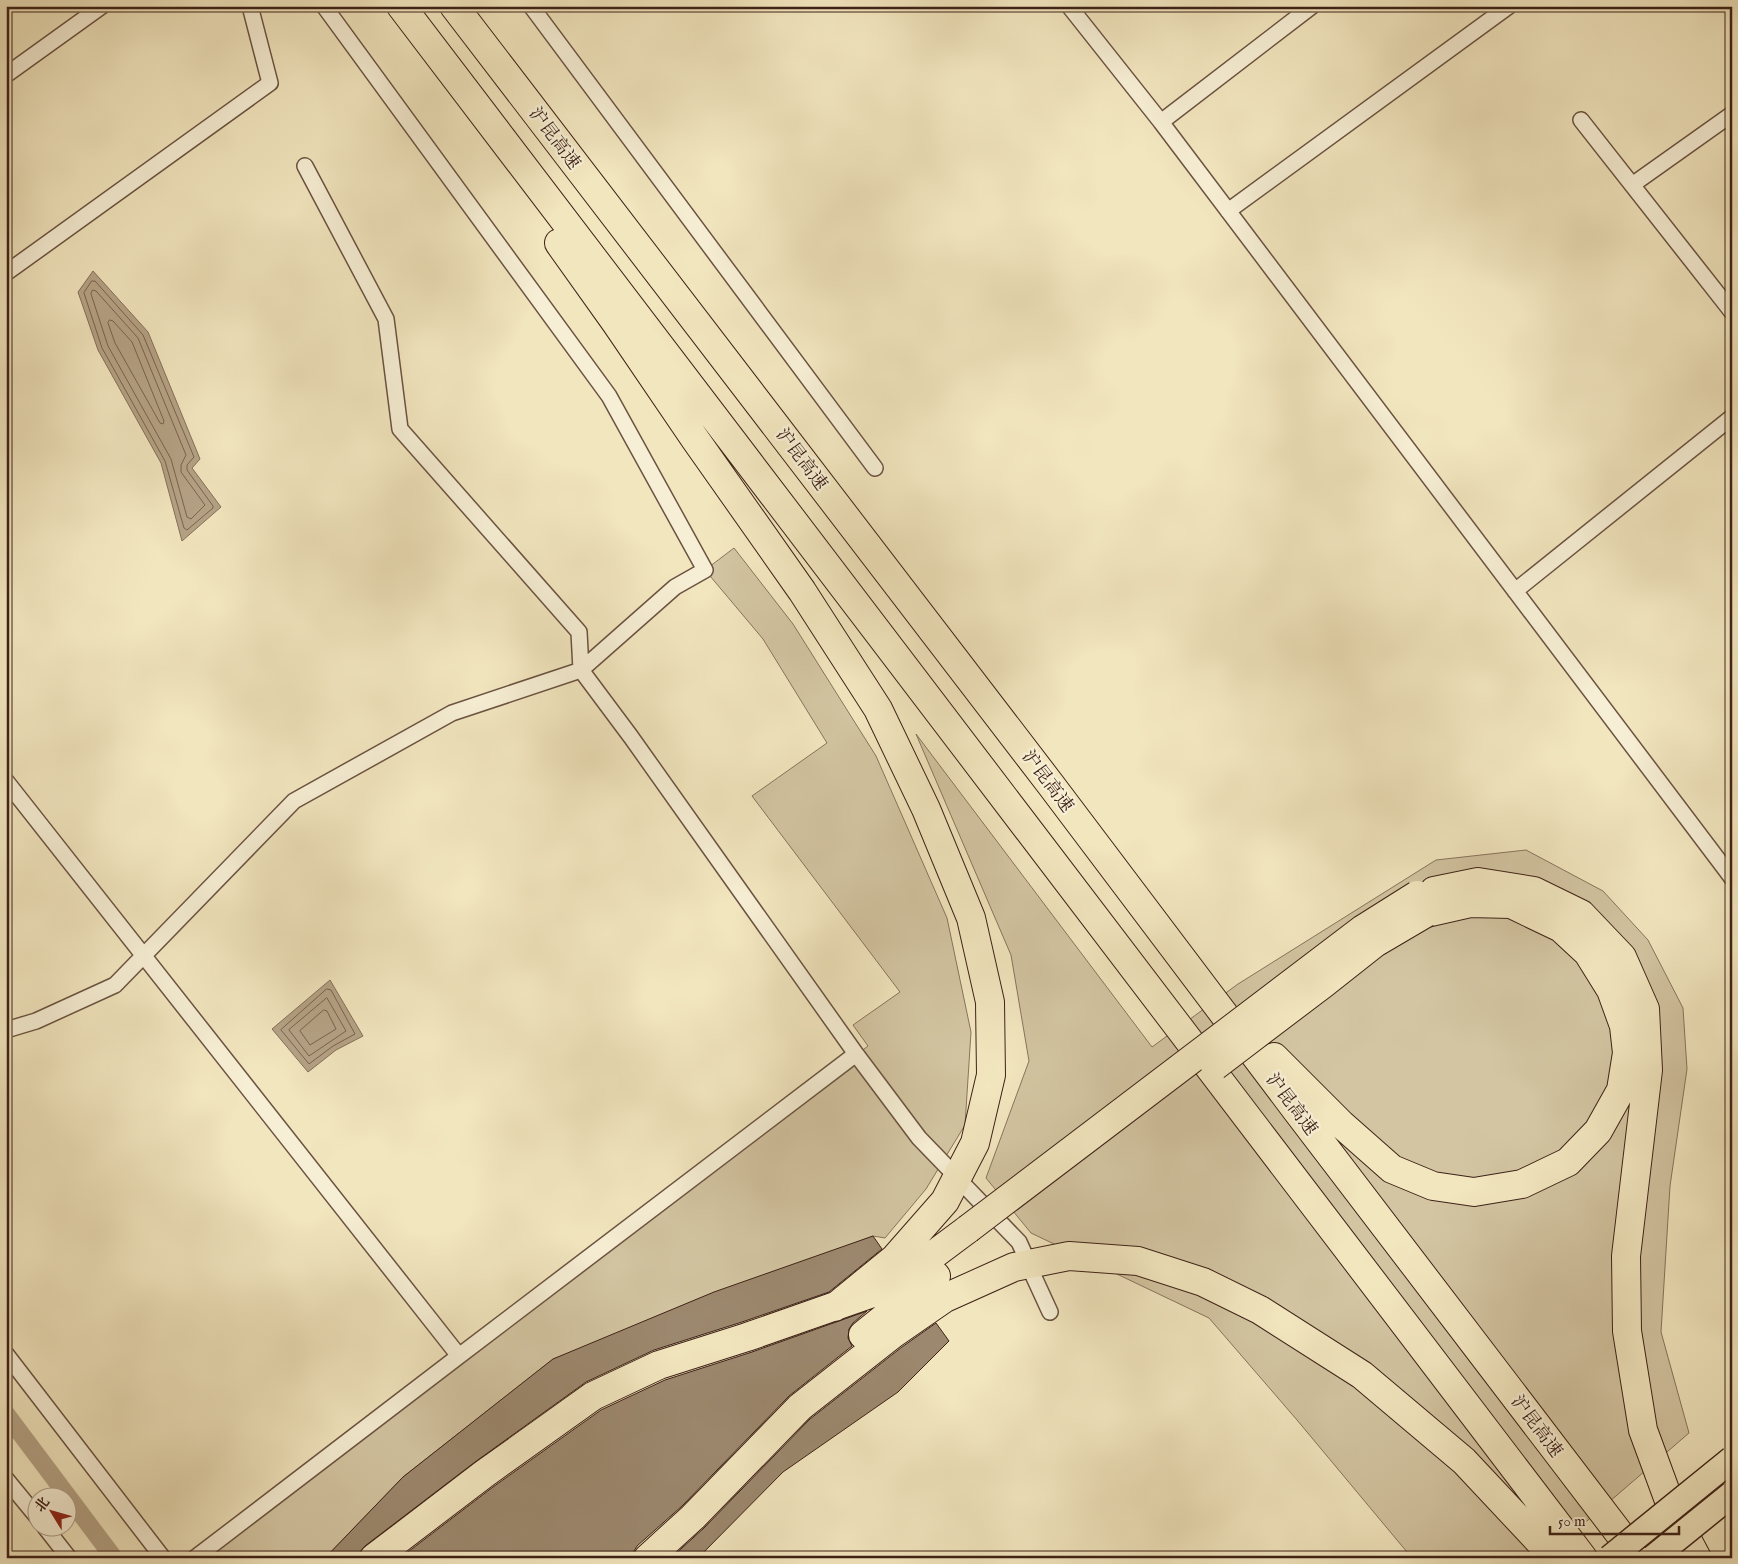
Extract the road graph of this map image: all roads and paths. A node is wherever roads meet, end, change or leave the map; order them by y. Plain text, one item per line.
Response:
1 (102, 6) edge
2 (250, 6) edge
3 (324, 6) edge
4 (400, 6) edge
5 (454, 6) edge
6 (531, 6) edge
7 (1070, 6) edge
8 (1312, 6) edge
9 (1509, 6) edge
10 (6, 75) edge
11 (1732, 114) edge
12 (1581, 120) dead end
13 (1161, 122) junction
14 (305, 166) dead end
15 (1632, 185) junction
16 (1228, 211) junction
17 (6, 273) edge
18 (1732, 312) edge
19 (1732, 417) edge
20 (875, 468) dead end
21 (1515, 591) junction
22 (581, 670) junction
23 (6, 781) edge
24 (1732, 878) edge
25 (1422, 904) junction
26 (143, 956) junction
27 (1201, 982) junction
28 (6, 1030) edge
29 (856, 1054) junction
30 (949, 1169) dead end
31 (965, 1186) dead end
32 (972, 1237) junction
33 (1024, 1253) dead end
34 (1033, 1275) dead end
35 (835, 1307) junction
36 (1050, 1312) dead end
37 (6, 1354) edge
38 (459, 1356) junction
39 (800, 1407) junction
40 (1732, 1459) edge
41 (6, 1479) edge
42 (1732, 1494) edge
43 (28, 1506) edge
44 (52, 1536) edge
45 (69, 1558) edge
46 (163, 1558) edge
47 (195, 1558) edge
48 (374, 1558) edge
49 (648, 1558) edge
50 (1555, 1558) edge
51 (1584, 1558) edge
52 (1610, 1558) edge
53 (1638, 1558) edge
54 (1653, 1558) edge
55 (1697, 1558) edge

1 - 10 street
2 - 17 street
3 - 22 street
4 - 35 highway
4 - 51 highway
5 - 27 highway, 沪昆高速
6 - 20 street
7 - 13 street
8 - 13 street
9 - 16 street
11 - 15 street
12 - 15 street
13 - 16 street
14 - 22 street
15 - 18 street
16 - 21 street
19 - 21 street
21 - 24 street
22 - 26 street
22 - 29 street
23 - 26 street
25 - 27 highway
25 - 32 highway, bridge
25 - 55 highway
26 - 28 street
26 - 38 street
27 - 53 highway, 沪昆高速
29 - 30 street
29 - 38 street
31 - 33 street
32 - 35 highway
32 - 39 highway
34 - 36 street
35 - 48 highway
37 - 46 street
38 - 47 street
39 - 49 highway
39 - 50 highway
40 - 52 highway, bridge
41 - 43 street
42 - 54 highway, bridge
44 - 45 street

